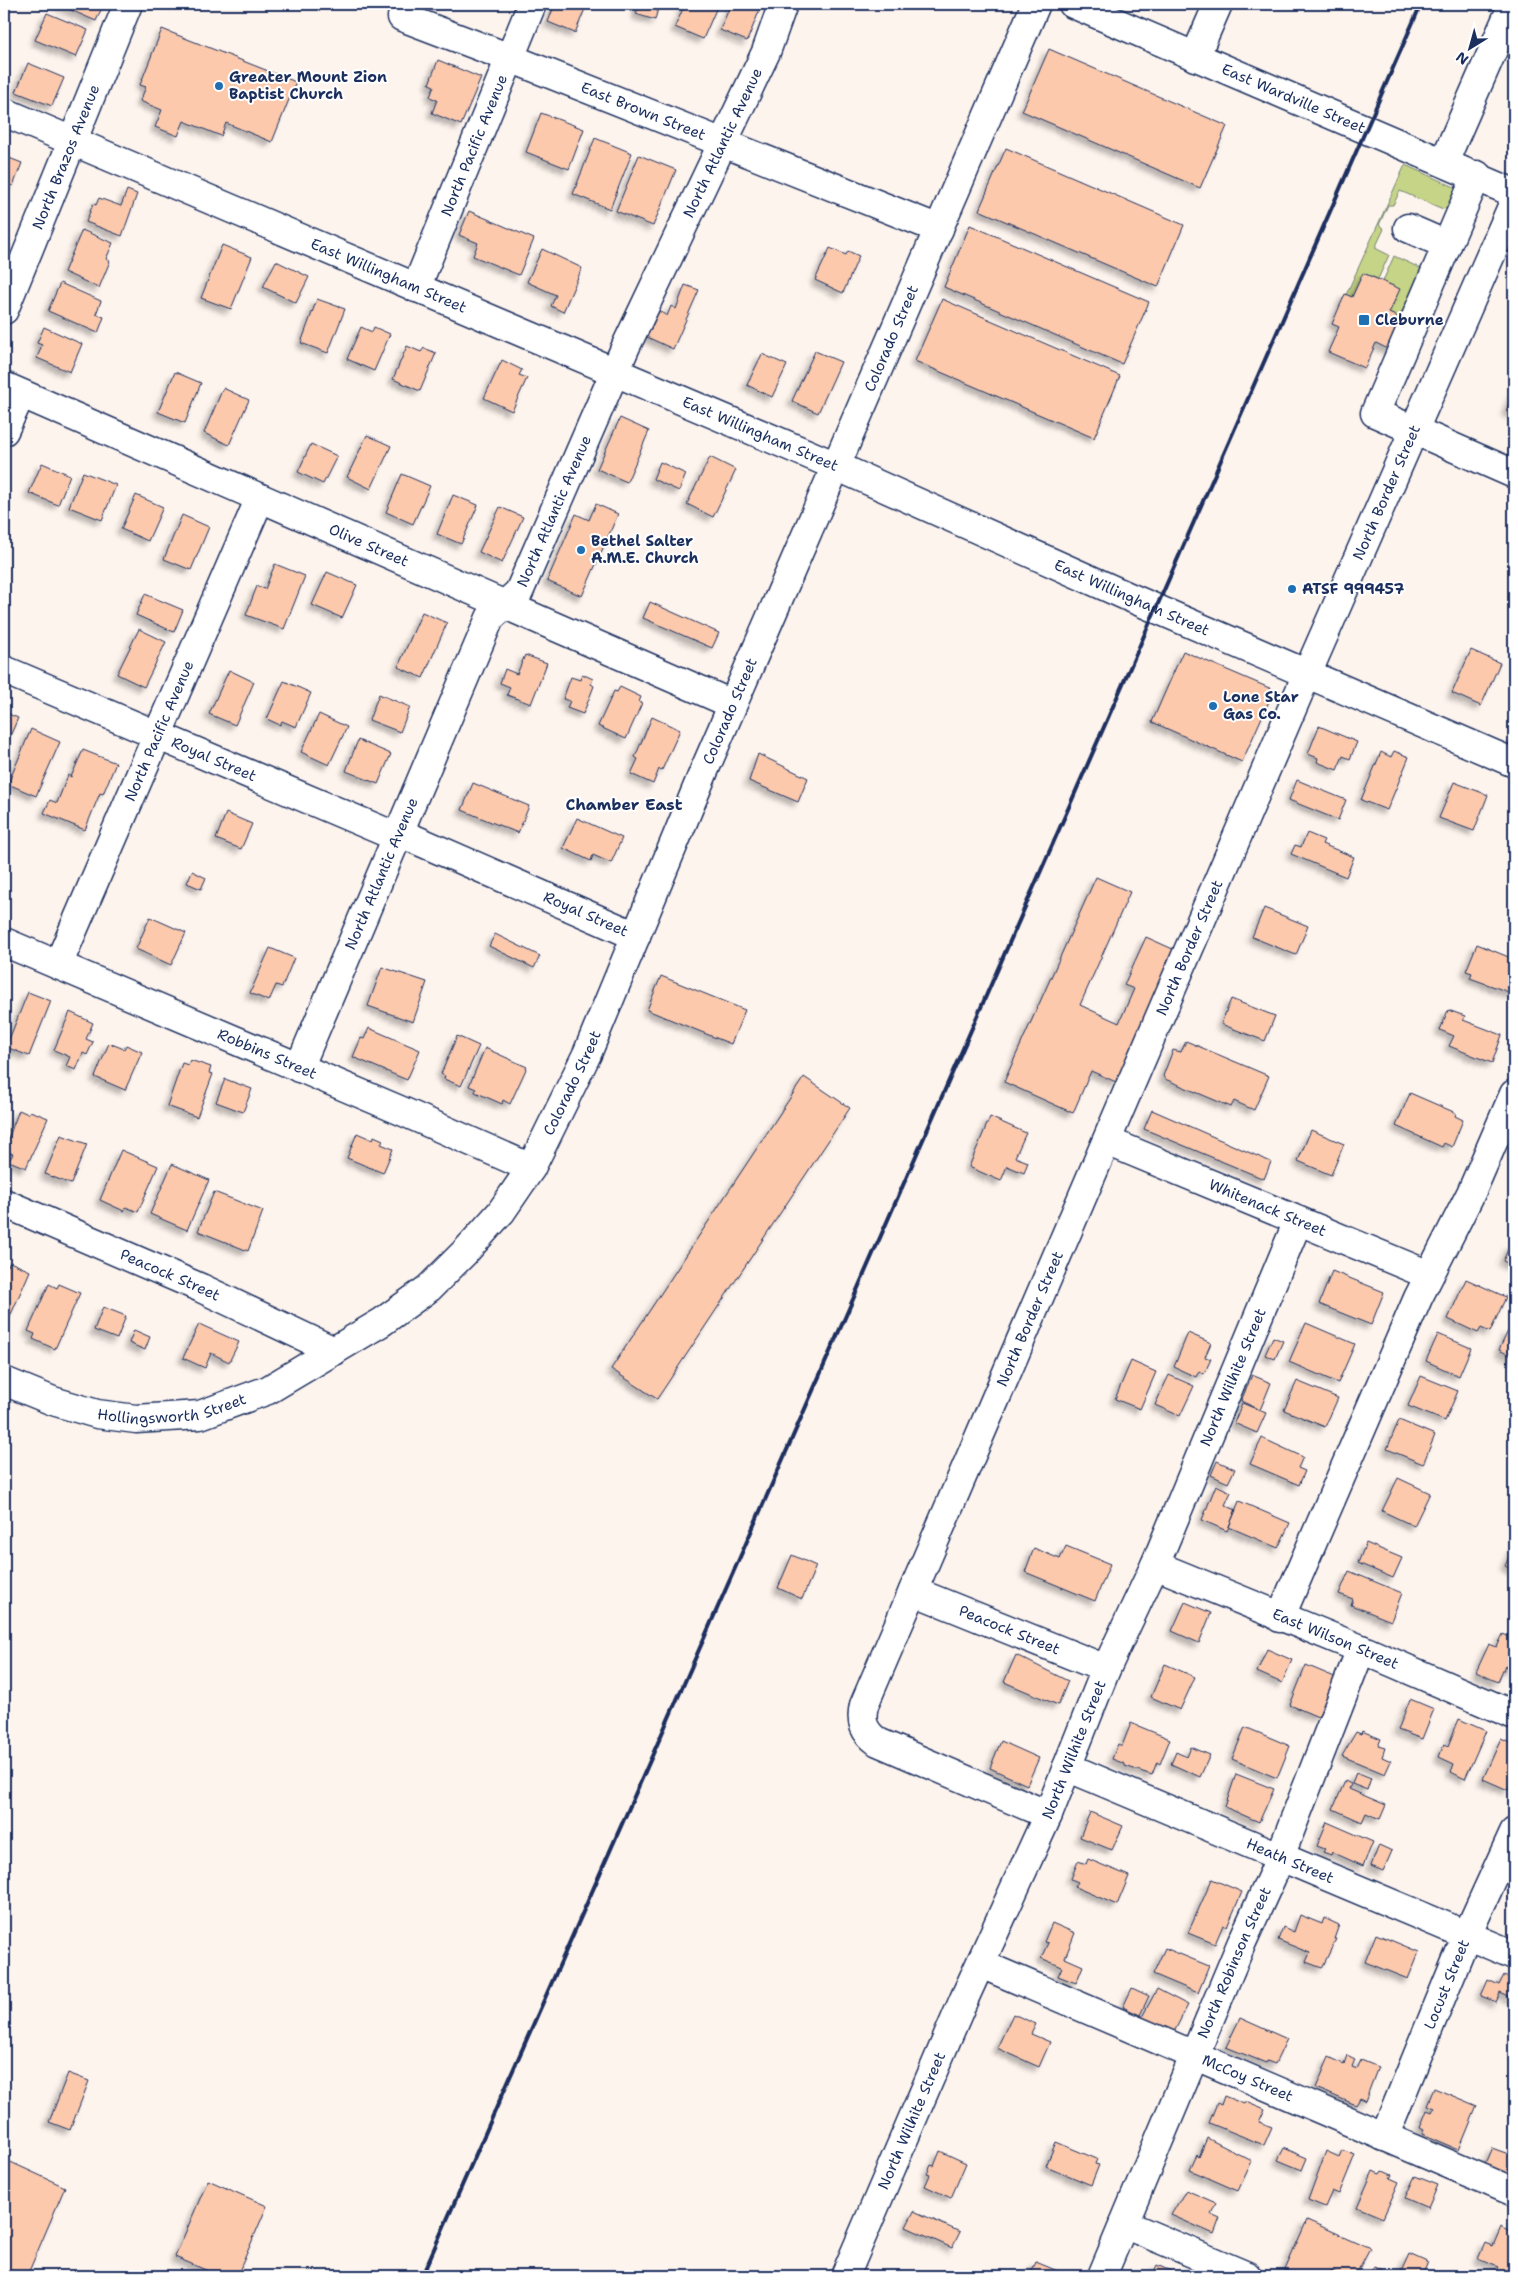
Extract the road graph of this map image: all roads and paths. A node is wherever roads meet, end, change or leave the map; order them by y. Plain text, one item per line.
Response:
1 (128, 4) edge
2 (532, 4) edge
3 (783, 4) edge
4 (1033, 4) edge
5 (1073, 4) edge
6 (1218, 4) edge
7 (1514, 4) edge
8 (402, 18) dead end
9 (1195, 57) junction
10 (510, 58) junction
11 (4, 112) edge
12 (73, 140) junction
13 (722, 142) junction
14 (1444, 162) junction
15 (1478, 176) junction
16 (1514, 193) edge
17 (1514, 202) edge
18 (1408, 228) dead end
19 (939, 229) junction
20 (1447, 245) junction
21 (1505, 249) edge
22 (416, 288) junction
23 (4, 310) edge
24 (614, 372) junction
25 (12, 390) edge
26 (4, 431) edge
27 (1415, 431) junction
28 (836, 466) junction
29 (1514, 474) edge
30 (260, 498) junction
31 (504, 605) junction
32 (4, 670) edge
33 (1308, 674) junction
34 (732, 704) junction
35 (156, 736) junction
36 (1514, 763) edge
37 (398, 834) junction
38 (636, 936) junction
39 (4, 942) edge
40 (58, 965) junction
41 (299, 1068) junction
42 (1514, 1094) edge
43 (1107, 1141) junction
44 (531, 1168) junction
45 (4, 1203) edge
46 (1298, 1221) junction
47 (1429, 1275) junction
48 (334, 1351) junction
49 (4, 1381) edge
50 (1155, 1565) junction
51 (913, 1591) junction
52 (1280, 1618) junction
53 (1361, 1649) junction
54 (1106, 1669) junction
55 (1514, 1714) edge
56 (1067, 1767) junction
57 (1048, 1815) junction
58 (1514, 1832) edge
59 (1279, 1856) junction
60 (1468, 1936) junction
61 (1514, 1955) edge
62 (981, 1964) junction
63 (1195, 2057) junction
64 (1384, 2137) junction
65 (1514, 2192) edge
66 (1124, 2224) junction
67 (845, 2276) edge
68 (1102, 2276) edge
69 (1247, 2276) edge

1 - 12 street, North Brazos Avenue
2 - 10 street, North Pacific Avenue
3 - 13 street, North Atlantic Avenue
4 - 19 street, Colorado Street
5 - 9 street, East Wardville Street
6 - 9 street
7 - 14 street
8 - 10 street, East Brown Street
9 - 14 street, East Wardville Street
10 - 13 street, East Brown Street
10 - 22 street, North Pacific Avenue
11 - 12 street, East Willingham Street
12 - 22 street, East Willingham Street
12 - 23 street, North Brazos Avenue
13 - 19 street, East Brown Street
13 - 24 street, North Atlantic Avenue
14 - 15 street, East Wardville Street
15 - 16 street, East Wardville Street
15 - 20 street
17 - 21 street, North Border Street
18 - 20 street
19 - 28 street, Colorado Street
20 - 27 street
21 - 27 street, North Border Street
22 - 24 street, East Willingham Street
24 - 28 street, East Willingham Street
24 - 31 street, North Atlantic Avenue
25 - 26 street
25 - 30 street, Olive Street
27 - 29 street
27 - 33 street, North Border Street
28 - 33 street, East Willingham Street
28 - 34 street, Colorado Street
30 - 31 street, Olive Street
30 - 35 street, North Pacific Avenue
31 - 34 street, Olive Street
31 - 37 street, North Atlantic Avenue
32 - 35 street, Royal Street
33 - 36 street, East Willingham Street
33 - 43 street, North Border Street
34 - 38 street, Colorado Street
35 - 37 street, Royal Street
35 - 40 street, North Pacific Avenue
37 - 38 street, Royal Street
37 - 41 street, North Atlantic Avenue
38 - 44 street, Colorado Street
39 - 40 street, Robbins Street
40 - 41 street, Robbins Street
41 - 44 street, Robbins Street
42 - 47 street
43 - 46 street, Whitenack Street
43 - 51 street, North Border Street
44 - 48 street, Colorado Street
45 - 48 street, Peacock Street
46 - 47 street, Whitenack Street
46 - 50 street, North Wilhite Street
47 - 52 street
48 - 49 street, Hollingsworth Street
50 - 52 street, East Wilson Street
50 - 54 street, North Wilhite Street
51 - 54 street, Peacock Street
51 - 57 street, North Border Street
52 - 53 street, East Wilson Street
53 - 55 street, East Wilson Street
53 - 59 street, North Robinson Street
54 - 56 street, North Wilhite Street
56 - 57 street, North Wilhite Street
56 - 59 street, Heath Street
57 - 62 street, North Wilhite Street
58 - 60 street, Locust Street
59 - 60 street, Heath Street
59 - 63 street, North Robinson Street
60 - 61 street, Heath Street
60 - 64 street, Locust Street
62 - 63 street, McCoy Street
62 - 67 street, North Wilhite Street
63 - 64 street, McCoy Street
63 - 66 street, North Robinson Street
64 - 65 street, McCoy Street
66 - 68 street, North Robinson Street
66 - 69 street

